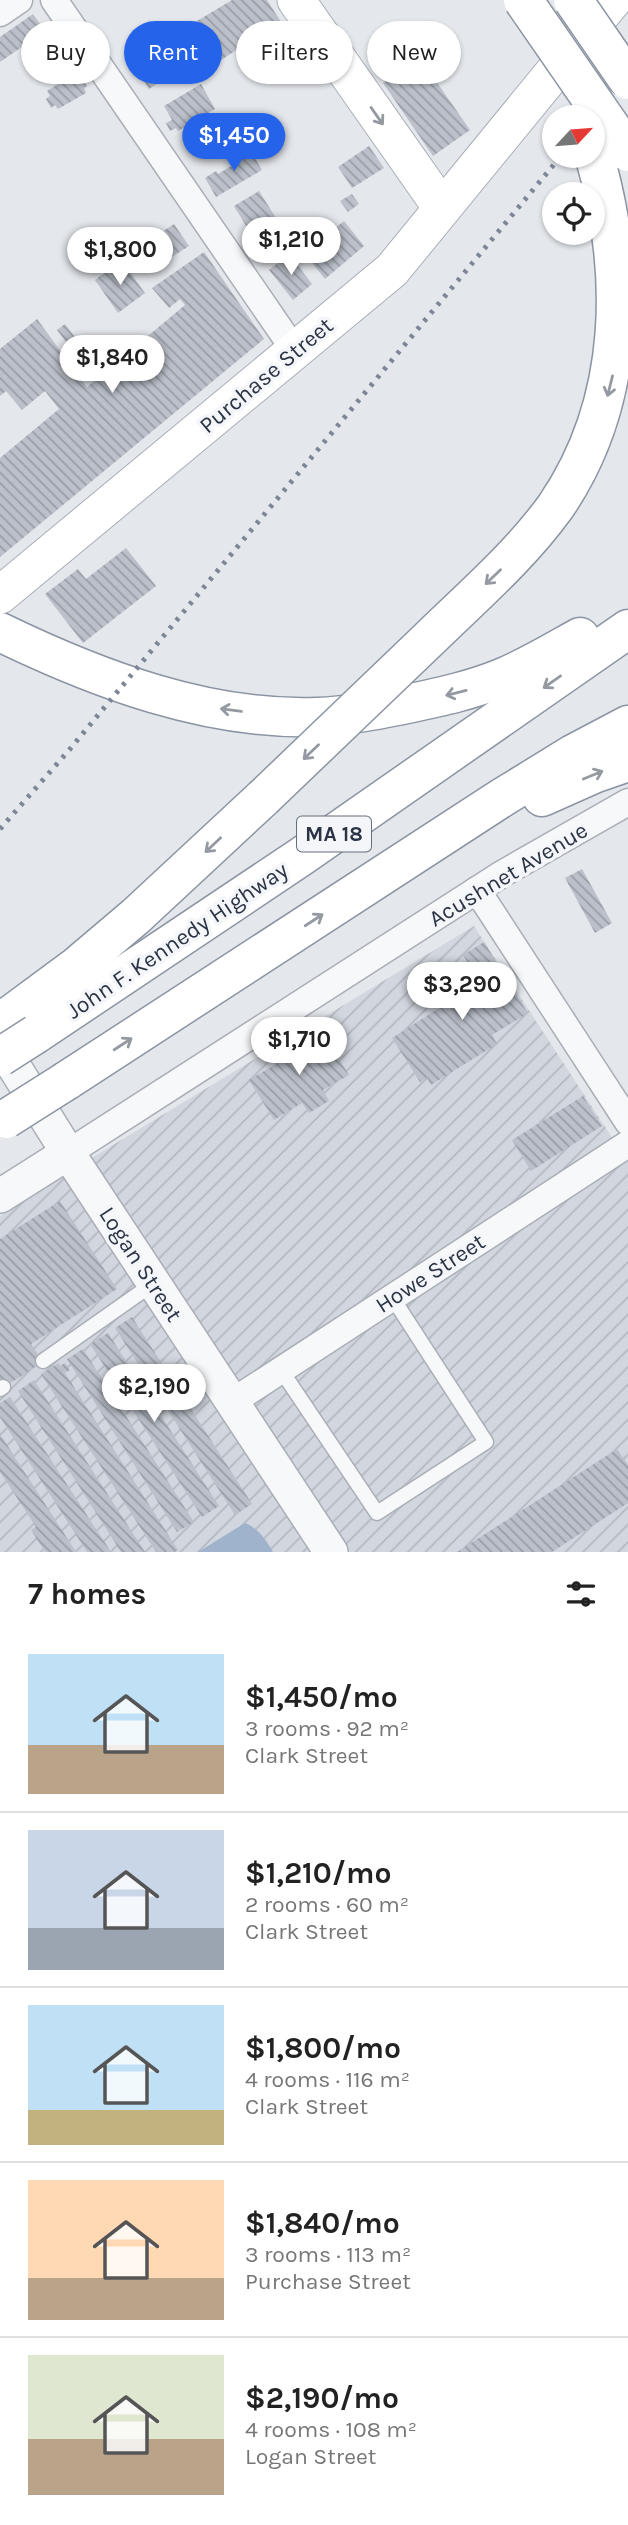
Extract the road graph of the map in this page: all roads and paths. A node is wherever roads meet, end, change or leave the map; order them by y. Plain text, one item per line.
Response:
1 (19, 0) edge
2 (54, 0) edge
3 (296, 0) edge
4 (520, 0) edge
5 (573, 0) edge
6 (613, 0) edge
7 (0, 13) edge
8 (628, 80) edge
9 (573, 105) edge
10 (628, 152) edge
11 (598, 168) edge
12 (442, 208) junction
13 (295, 351) junction
14 (0, 595) edge
15 (628, 611) edge
16 (628, 629) edge
17 (0, 632) edge
18 (628, 724) edge
19 (628, 762) edge
20 (628, 802) edge
21 (398, 865) junction
22 (477, 890) junction
23 (19, 1022) edge
24 (0, 1044) edge
25 (0, 1057) edge
26 (3, 1121) edge
27 (628, 1122) edge
28 (628, 1144) edge
29 (68, 1153) junction
30 (0, 1196) edge
31 (154, 1283) junction
32 (392, 1297) junction
33 (43, 1361) dead end
34 (281, 1370) junction
35 (232, 1402) junction
36 (331, 1552) edge

1 - 7 street
2 - 13 street
3 -> 12 main road
4 - 9 highway
4 - 10 highway, bridge
5 - 8 highway, bridge
6 - 12 main road, Purchase Street
11 -> 23 highway, bridge
12 - 13 main road, Purchase Street
13 - 14 main road, Purchase Street
15 -> 17 highway
16 -> 23 highway, John F. Kennedy Highway / MA 18
18 - 21 highway, MA 18
21 -> 19 highway
20 - 22 street, Acushnet Avenue
26 -> 21 highway, MA 18, bridge
22 - 27 street
22 - 29 street, Acushnet Avenue
23 - 25 highway, John F. Kennedy Highway / MA 18, bridge
24 - 29 street, Logan Street
28 - 32 street, Howe Street
29 - 30 street, Acushnet Avenue
29 - 31 street, Logan Street
31 - 33 lane
31 - 35 street, Logan Street
32 - 34 street, Howe Street
32 - 34 lane
34 - 35 street, Howe Street
35 - 36 street, Logan Street

